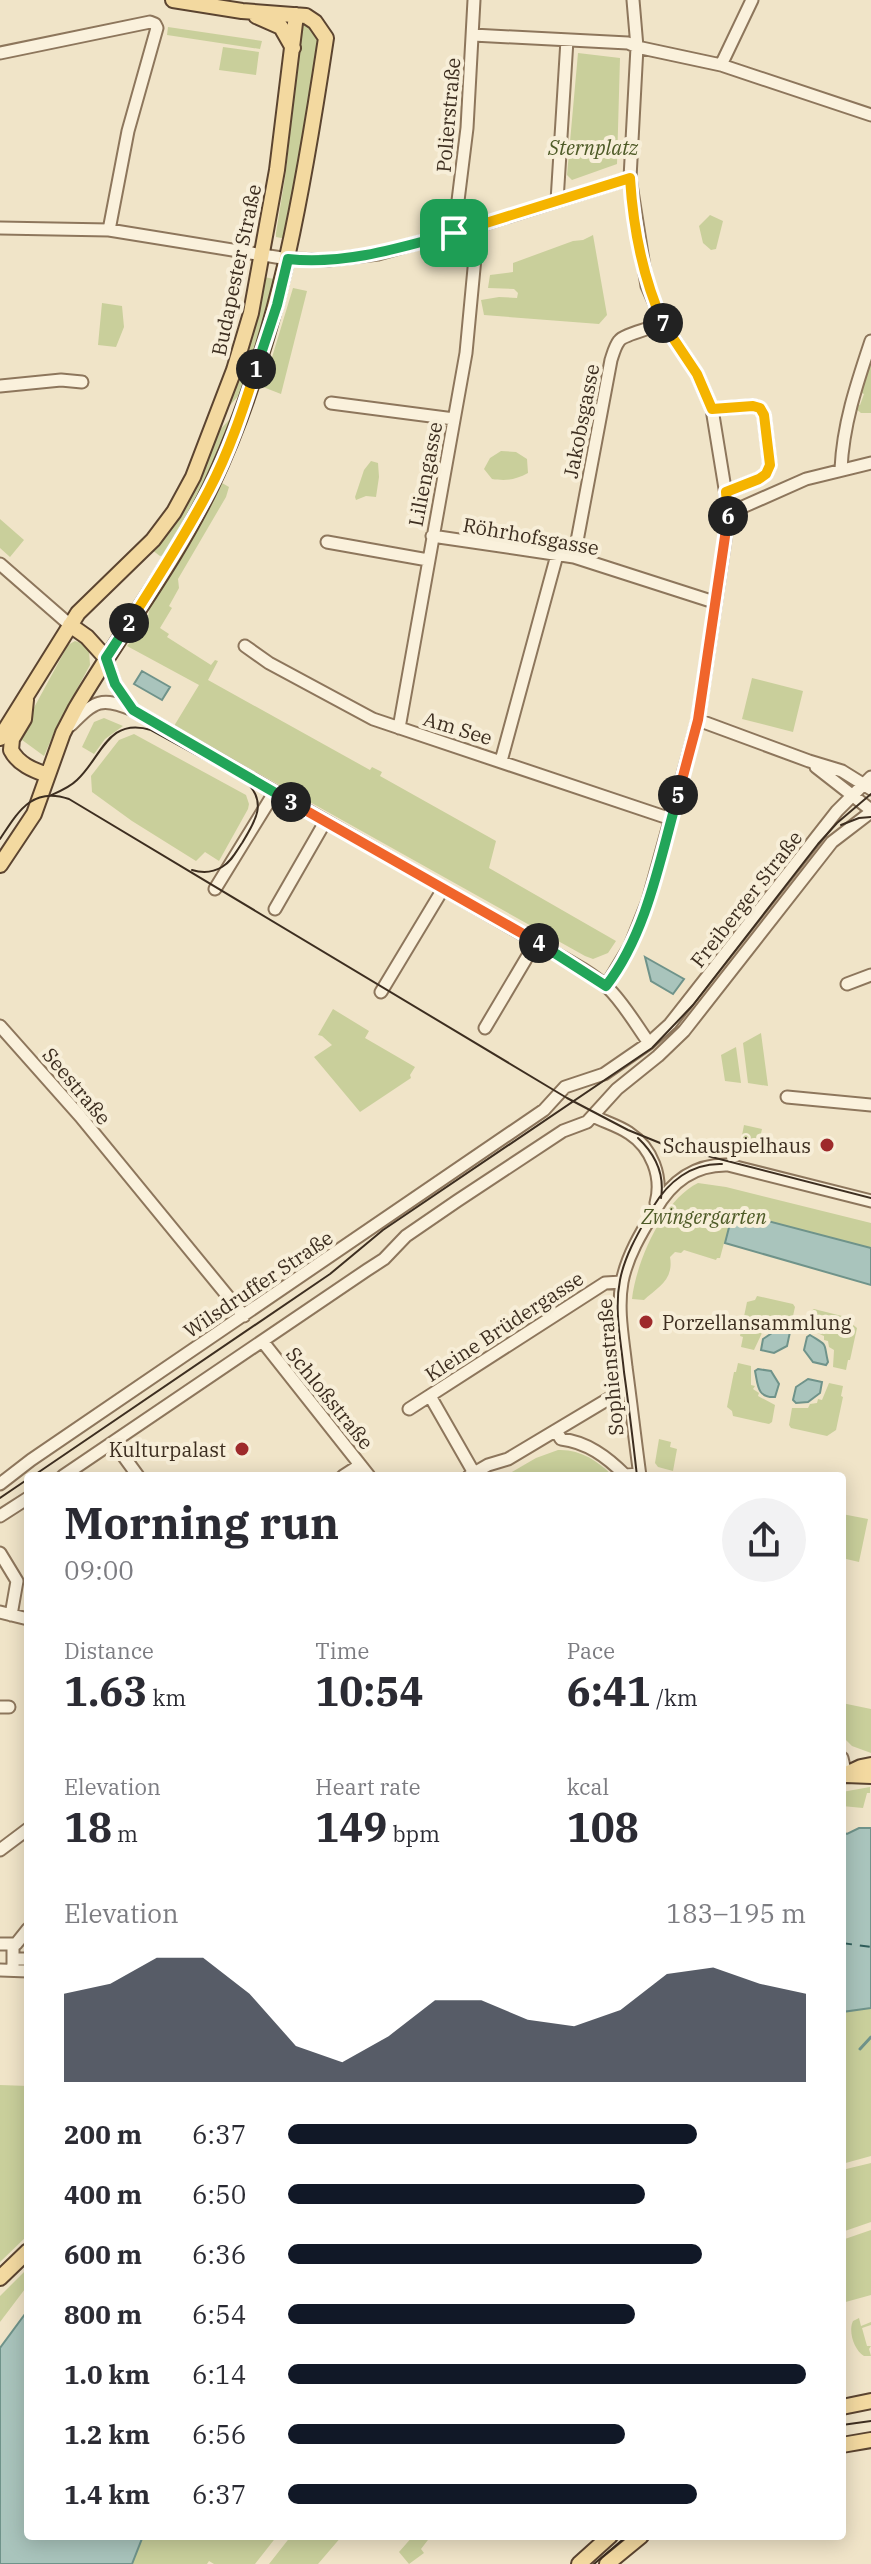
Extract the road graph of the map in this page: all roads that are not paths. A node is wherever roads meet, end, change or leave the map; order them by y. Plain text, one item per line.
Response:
1 (173, 0) edge
2 (474, 0) edge
3 (633, 0) edge
4 (752, 0) edge
5 (245, 11) junction
6 (296, 15) junction
7 (473, 35) junction
8 (567, 40) junction
9 (637, 47) junction
10 (293, 48) junction
11 (0, 53) edge
12 (721, 65) junction
13 (871, 115) edge
14 (630, 178) junction
15 (557, 201) junction
16 (478, 226) junction
17 (0, 228) edge
18 (109, 230) junction
19 (454, 233) junction
20 (262, 254) junction
21 (288, 259) junction
22 (663, 322) junction
23 (871, 341) edge
24 (82, 382) dead end
25 (0, 386) edge
26 (331, 403) dead end
27 (712, 409) junction
28 (454, 419) junction
29 (871, 463) edge
30 (841, 469) junction
31 (726, 492) junction
32 (729, 513) junction
33 (432, 536) junction
34 (327, 542) dead end
35 (557, 555) junction
36 (574, 557) junction
37 (428, 560) junction
38 (0, 564) edge
39 (714, 602) junction
40 (70, 625) junction
41 (245, 646) dead end
42 (106, 658) junction
43 (27, 695) junction
44 (133, 710) junction
45 (698, 720) junction
46 (399, 728) junction
47 (63, 733) junction
48 (0, 738) edge
49 (501, 761) junction
50 (809, 761) junction
51 (47, 775) junction
52 (869, 783) edge
53 (274, 793) junction
54 (853, 795) junction
55 (871, 811) edge
56 (671, 819) junction
57 (325, 822) junction
58 (0, 865) edge
59 (215, 889) dead end
60 (443, 889) junction
61 (275, 909) dead end
62 (536, 942) junction
63 (871, 975) edge
64 (847, 984) dead end
65 (606, 986) junction
66 (381, 992) dead end
67 (0, 1026) edge
68 (485, 1028) dead end
69 (649, 1043) junction
70 (787, 1097) dead end
71 (871, 1105) edge
72 (537, 1115) joint
73 (593, 1116) junction
74 (870, 1197) edge
75 (652, 1215) junction
76 (622, 1282) junction
77 (244, 1316) junction
78 (263, 1342) junction
79 (629, 1390) junction
80 (430, 1396) junction
81 (409, 1409) dead end
82 (556, 1431) junction
83 (114, 1443) junction
84 (360, 1465) junction
85 (69, 1472) edge
86 (135, 1472) edge
87 (349, 1472) edge
88 (366, 1472) edge
89 (470, 1472) edge
90 (477, 1472) edge
91 (621, 1472) edge
92 (640, 1472) edge
93 (0, 1484) edge
94 (24, 1501) edge
95 (0, 1516) edge
96 (0, 1553) edge
97 (23, 1578) edge
98 (5, 1613) edge
99 (871, 1765) edge
100 (846, 1775) edge
101 (846, 1776) edge
102 (871, 1776) edge
103 (24, 1832) edge
104 (0, 1850) edge
105 (24, 1934) edge
106 (6, 1944) edge
107 (24, 1961) edge
108 (13, 1965) junction
109 (24, 1969) edge
110 (0, 1970) edge
111 (24, 2255) edge
112 (0, 2278) edge
113 (871, 2401) edge
114 (846, 2406) edge
115 (871, 2440) edge
116 (846, 2444) edge
117 (606, 2540) edge
118 (636, 2540) edge
119 (579, 2564) edge
120 (607, 2564) edge

1 - 5 main road
2 - 7 street, Polierstraße
3 - 9 street
4 - 12 street
5 - 6 main road
5 - 10 main road
6 - 10 main road, Budapester Straße
6 - 21 main road, Budapester Straße
7 - 8 street
7 - 19 street, Polierstraße
8 - 9 street
8 - 15 street
9 - 12 street
9 - 14 street
10 - 20 main road, Budapester Straße
11 - 18 street
12 - 13 street
14 - 15 street
14 - 22 street
15 - 16 street
16 - 19 street
16 - 28 street, Liliengasse
17 - 18 street
18 - 20 street
19 - 21 street
20 - 21 street
20 - 40 main road, Budapester Straße
21 - 42 main road, Budapester Straße
22 - 27 street
22 - 36 street, Jakobsgasse
23 - 30 street
24 - 25 street
26 - 28 street
27 - 31 street
27 - 31 street
28 - 33 street, Liliengasse
29 - 30 street
30 - 32 street
31 - 32 street
32 - 39 street
33 - 35 street, Röhrhofsgasse
33 - 37 street, Liliengasse
34 - 37 street
35 - 36 street, Röhrhofsgasse
35 - 49 street
36 - 39 street, Röhrhofsgasse
37 - 46 street, Liliengasse
38 - 40 street
39 - 45 street
40 - 42 main road
40 - 43 main road, Budapester Straße
41 - 46 street, Am See
42 - 44 street
42 - 47 main road, Budapester Straße
43 - 48 main road
43 - 51 main road
44 - 47 street
44 - 53 street
45 - 50 street
45 - 56 street
46 - 49 street, Am See
47 - 51 main road, Budapester Straße
49 - 56 street, Am See
50 - 52 street
50 - 54 street
51 - 58 main road, Budapester Straße
52 - 54 street, Freiberger Straße
53 - 57 street
53 - 59 street
54 - 55 street
54 - 69 street, Freiberger Straße
55 - 73 street, Freiberger Straße
56 - 65 street
57 - 60 street
57 - 61 street
60 - 62 street
60 - 66 street
62 - 65 street
62 - 68 street
63 - 64 street
65 - 69 street
67 - 77 street, Seestraße
69 - 72 street, Freiberger Straße
70 - 71 street
72 - 77 street, Wilsdruffer Straße
73 - 75 street
73 - 78 street, Freiberger Straße
74 - 75 street, Sophienstraße
75 - 76 street, Sophienstraße
76 - 79 street, Sophienstraße
76 - 80 street, Kleine Brüdergasse
77 - 93 street, Wilsdruffer Straße
78 - 83 street
78 - 84 street, Schloßstraße
79 - 82 street
79 - 92 street, Sophienstraße
80 - 81 street, Kleine Brüdergasse
80 - 89 street
82 - 90 street
82 - 91 street
83 - 85 street
83 - 86 street
84 - 87 street
84 - 88 street, Schloßstraße
94 - 95 street
96 - 97 street
97 - 98 street
99 - 100 main road
101 - 102 main road
103 - 104 street
105 - 106 street
106 - 108 street
107 - 108 street
108 - 109 street
108 - 110 street
111 - 112 main road
113 - 114 main road
115 - 116 main road
117 - 119 main road
118 - 120 main road

